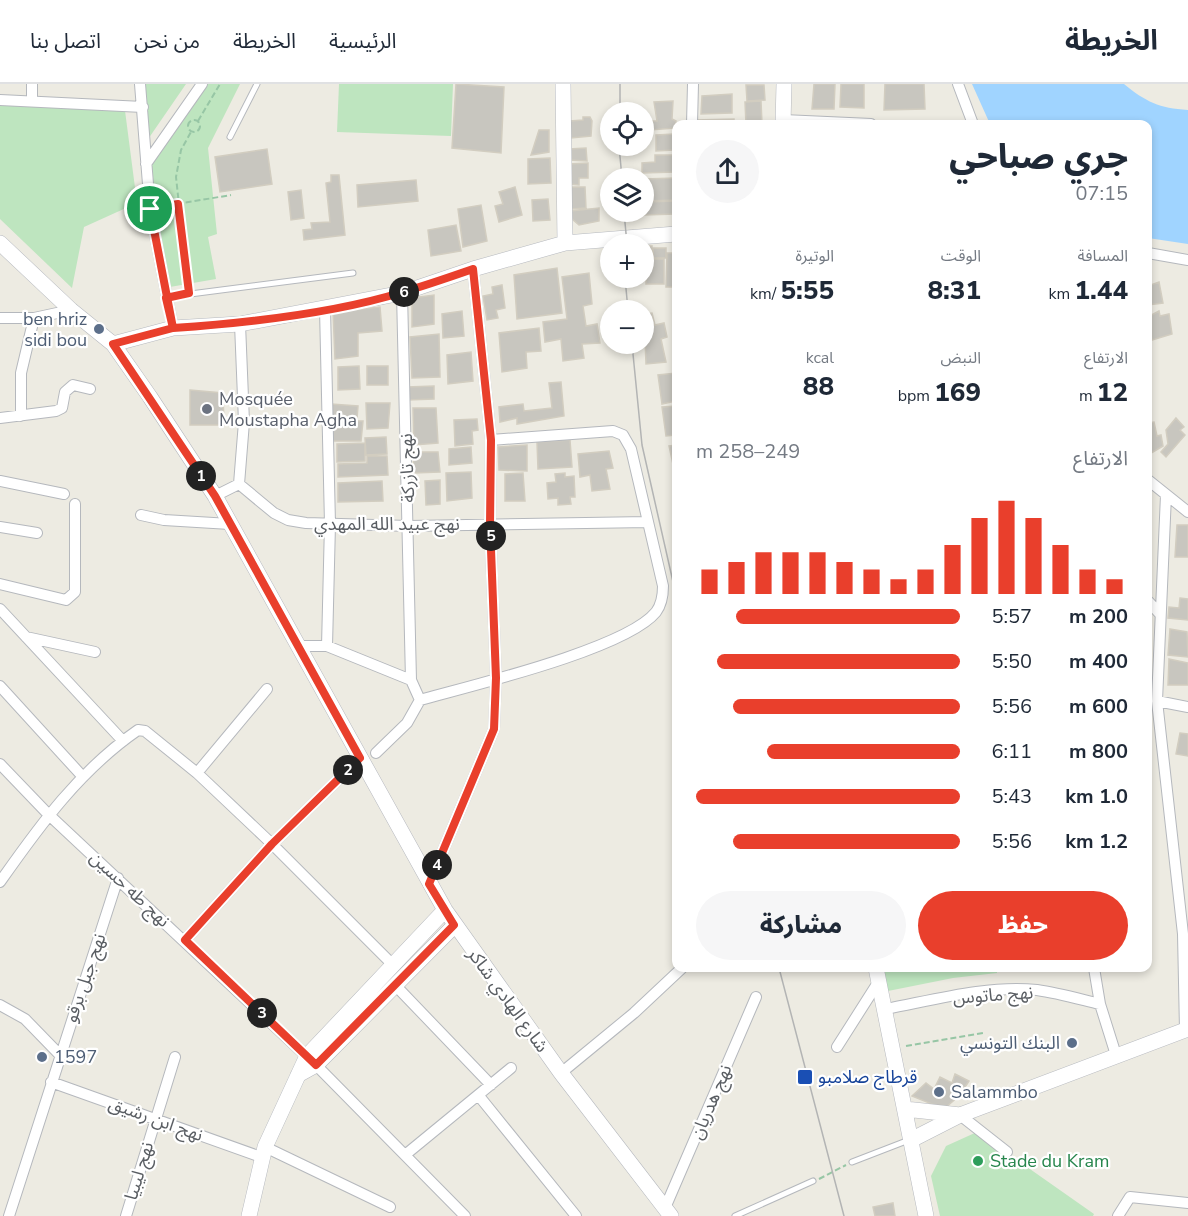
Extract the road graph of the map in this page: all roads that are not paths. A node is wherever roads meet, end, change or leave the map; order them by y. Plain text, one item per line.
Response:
1 (32, 84) edge
2 (140, 84) edge
3 (202, 84) edge
4 (257, 84) edge
5 (563, 84) edge
6 (693, 84) edge
7 (784, 84) edge
8 (958, 84) edge
9 (0, 100) edge
10 (32, 101) junction
11 (142, 107) junction
12 (693, 120) edge
13 (783, 120) edge
14 (972, 120) edge
15 (230, 137) dead end
16 (146, 164) junction
17 (672, 235) edge
18 (0, 243) edge
19 (565, 243) junction
20 (1152, 254) edge
21 (1188, 260) edge
22 (473, 269) junction
23 (353, 273) dead end
24 (402, 293) junction
25 (166, 298) junction
26 (325, 309) junction
27 (71, 310) junction
28 (0, 318) edge
29 (34, 318) junction
30 (240, 324) junction
31 (173, 328) junction
32 (113, 344) junction
33 (90, 389) dead end
34 (21, 416) junction
35 (0, 418) edge
36 (491, 440) junction
37 (0, 481) edge
38 (1152, 483) edge
39 (239, 484) junction
40 (64, 494) dead end
41 (1166, 495) junction
42 (215, 496) junction
43 (75, 504) dead end
44 (1188, 512) edge
45 (141, 515) dead end
46 (648, 522) junction
47 (230, 524) junction
48 (330, 524) junction
49 (490, 524) junction
50 (409, 526) junction
51 (0, 527) edge
52 (37, 533) dead end
53 (0, 584) edge
54 (1152, 605) edge
55 (0, 609) edge
56 (1160, 614) junction
57 (26, 637) junction
58 (299, 646) junction
59 (327, 646) junction
60 (94, 652) dead end
61 (496, 678) junction
62 (411, 680) junction
63 (0, 686) edge
64 (267, 689) dead end
65 (420, 700) junction
66 (1157, 701) junction
67 (1188, 707) edge
68 (123, 741) junction
69 (376, 753) dead end
70 (360, 758) junction
71 (0, 764) edge
72 (197, 773) junction
73 (83, 777) junction
74 (48, 814) junction
75 (272, 844) junction
76 (118, 878) junction
77 (0, 882) edge
78 (429, 884) junction
79 (445, 910) junction
80 (454, 925) junction
81 (185, 940) junction
82 (393, 965) junction
83 (678, 972) edge
84 (1095, 972) edge
85 (877, 974) edge
86 (395, 985) junction
87 (756, 997) dead end
88 (1100, 1004) junction
89 (0, 1005) edge
90 (886, 1009) junction
91 (1186, 1029) edge
92 (837, 1047) dead end
93 (59, 1054) junction
94 (1116, 1055) junction
95 (175, 1057) dead end
96 (311, 1061) junction
97 (511, 1068) dead end
98 (561, 1073) junction
99 (51, 1082) junction
100 (491, 1085) junction
101 (479, 1096) junction
102 (905, 1109) junction
103 (960, 1115) junction
104 (156, 1118) junction
105 (911, 1140) junction
106 (263, 1152) junction
107 (1006, 1152) dead end
108 (405, 1155) junction
109 (852, 1162) road end
110 (813, 1181) road end
111 (1188, 1203) edge
112 (390, 1207) dead end
113 (668, 1212) edge
114 (9, 1216) edge
115 (126, 1216) edge
116 (249, 1216) edge
117 (465, 1216) edge
118 (576, 1216) edge
119 (735, 1216) edge
120 (926, 1216) edge
121 (1118, 1216) edge

1 - 10 street
2 - 11 street
3 - 16 street
4 - 15 lane
5 - 19 street
6 - 12 street
7 - 13 street
8 - 14 street
9 - 10 street
10 - 11 street
11 - 16 street
16 - 25 street
17 - 19 street
18 - 27 street, شارع الهادي شاكر
19 - 22 street
20 - 21 street
22 - 24 street
22 - 36 street
23 - 25 lane
24 - 26 street
24 - 50 street, نهج تازركة
25 - 31 street
26 - 30 street
26 - 48 street
27 - 29 street
27 - 32 street, شارع الهادي شاكر
28 - 29 street
29 - 34 street
30 - 31 street
30 - 39 street
31 - 32 street
32 - 42 street, شارع الهادي شاكر
33 - 34 street
34 - 35 street
36 - 46 street
36 - 49 street
37 - 40 street
38 - 41 street
39 - 42 street
39 - 48 street, نهج عبيد الله المهدي
41 - 44 street
41 - 56 street
42 - 47 street, شارع الهادي شاكر
43 - 53 street
45 - 47 street
46 - 49 street, نهج عبيد الله المهدي
46 - 61 street
47 - 58 street, شارع الهادي شاكر
48 - 50 street, نهج عبيد الله المهدي
48 - 59 street
49 - 50 street, نهج عبيد الله المهدي
49 - 61 street
50 - 62 street, نهج تازركة
51 - 52 street
54 - 56 street
55 - 57 street
56 - 66 street
57 - 60 street
57 - 68 street
58 - 59 street
58 - 70 street, شارع الهادي شاكر
59 - 62 street
61 - 65 street
61 - 78 street
62 - 65 street
63 - 73 street
64 - 72 street
65 - 69 street
66 - 67 street
66 - 91 street
68 - 72 street
68 - 73 street
70 - 75 street
70 - 78 street, شارع الهادي شاكر
71 - 74 street, نهج طه حسين
72 - 75 street
73 - 74 street
74 - 76 street, نهج طه حسين
74 - 77 street
75 - 81 street
75 - 82 street
76 - 81 street, نهج طه حسين
76 - 93 street, نهج جبل برقو
78 - 79 street, شارع الهادي شاكر
79 - 80 street, شارع الهادي شاكر
79 - 82 street
80 - 86 street
80 - 98 street, شارع الهادي شاكر
81 - 96 street, نهج طه حسين
82 - 96 street
83 - 98 street
84 - 88 street
85 - 90 street
85 - 92 street
86 - 96 street
86 - 100 street
87 - 113 street, نهج هدريان
88 - 90 street, نهج ماتوس
88 - 94 street
89 - 93 street
90 - 102 street
91 - 94 street
93 - 99 street, نهج جبل برقو
94 - 103 street
95 - 104 street, نهج ليبيا
96 - 106 street
96 - 108 street, نهج طه حسين
97 - 100 street
98 - 113 street, شارع الهادي شاكر
99 - 104 street, نهج ابن رشيق
99 - 114 street, نهج جبل برقو
100 - 101 street
101 - 108 street
101 - 118 street
102 - 103 street
102 - 105 street
103 - 105 street
103 - 107 street
104 - 106 street, نهج ابن رشيق
104 - 115 street, نهج ليبيا
105 - 109 lane
105 - 120 street
106 - 112 street, نهج ابن رشيق
106 - 116 street
108 - 117 street, نهج طه حسين
110 - 119 lane
111 - 121 street

